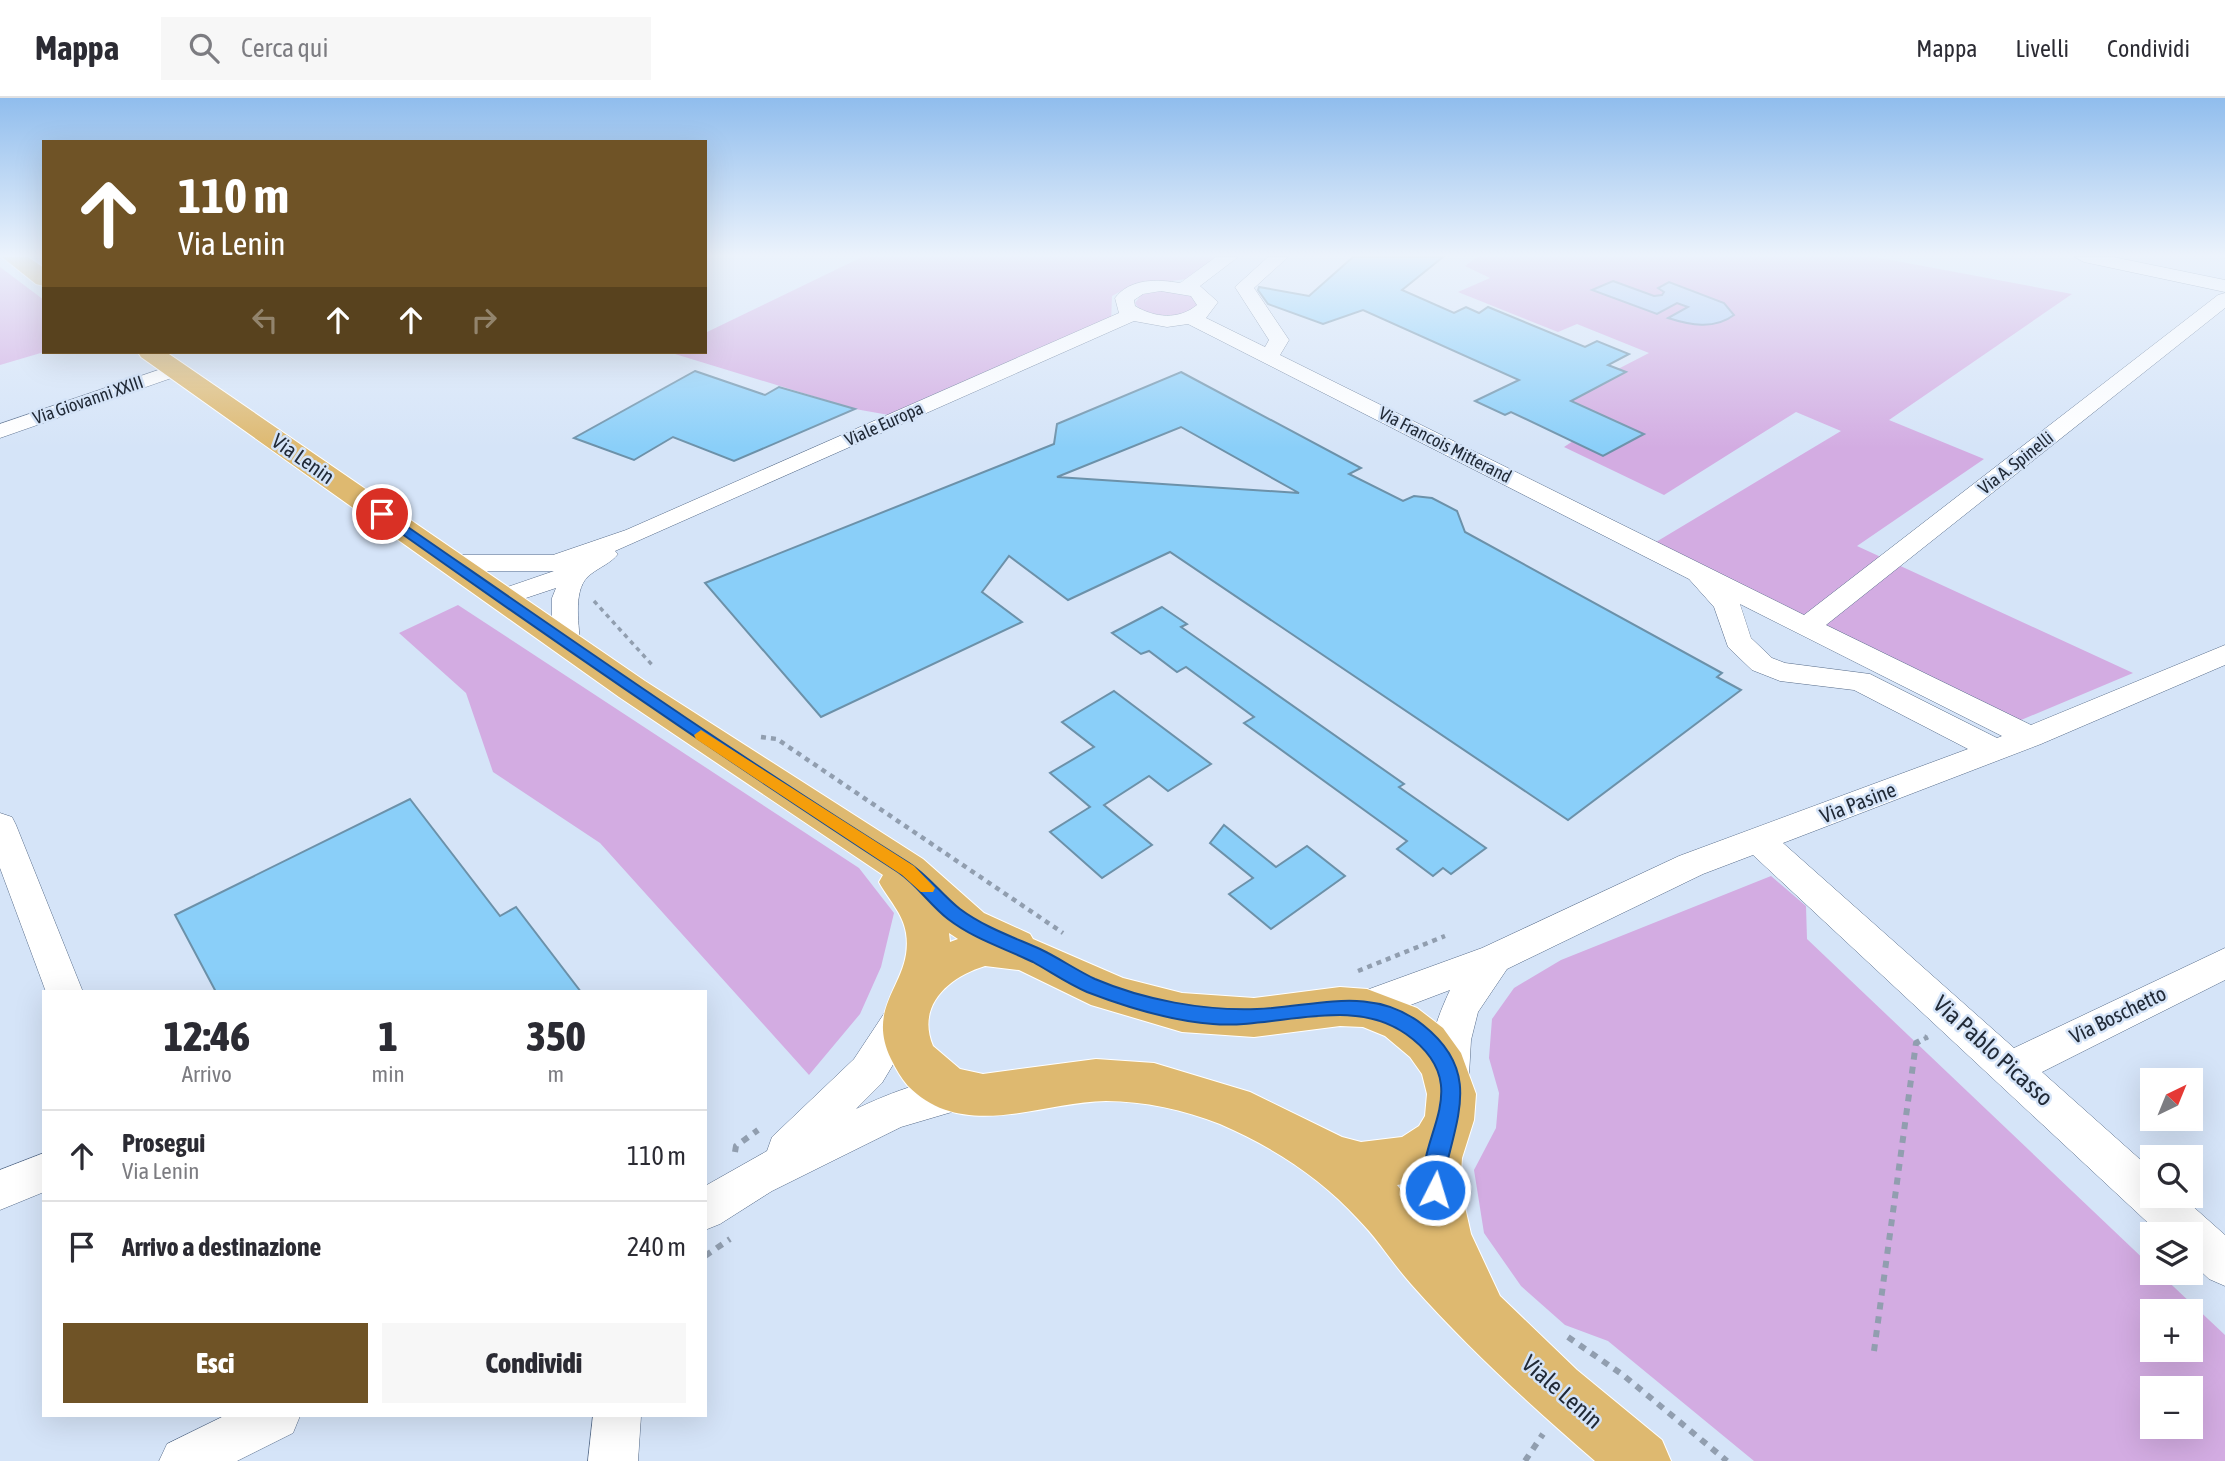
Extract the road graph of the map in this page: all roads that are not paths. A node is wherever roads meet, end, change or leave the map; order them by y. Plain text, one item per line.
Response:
1 (1118, 321) edge
2 (1196, 321) edge
3 (1266, 321) edge
4 (2196, 321) edge
5 (1266, 354) junction
6 (163, 361) edge
7 (0, 431) edge
8 (451, 563) junction
9 (566, 568) junction
10 (1698, 573) junction
11 (502, 598) junction
12 (1728, 610) junction
13 (1794, 621) junction
14 (566, 643) junction
15 (2225, 654) edge
16 (1935, 690) junction
17 (1903, 701) junction
18 (2030, 737) junction
19 (1995, 750) junction
20 (0, 825) edge
21 (838, 827) junction
22 (1759, 841) junction
23 (1054, 947) junction
24 (1495, 958) junction
25 (2225, 963) edge
26 (1358, 989) junction
27 (64, 990) edge
28 (911, 1000) junction
29 (2011, 1068) junction
30 (1449, 1075) junction
31 (965, 1092) junction
32 (1446, 1126) junction
33 (1314, 1148) junction
34 (42, 1173) edge
35 (757, 1177) junction
36 (0, 1190) edge
37 (707, 1209) edge
38 (2225, 1264) edge
39 (1485, 1319) junction
40 (272, 1417) edge
41 (617, 1417) edge
42 (228, 1427) edge
43 (184, 1461) edge
44 (613, 1461) edge
45 (1642, 1461) edge

1 - 9 street, Viale Europa
2 - 5 street, Via Francois Mitterand
3 - 5 street
4 - 13 street, Via A. Spinelli
5 - 10 street, Via Francois Mitterand
6 - 7 street, Via Giovanni XXIII
6 - 8 main road, Via Lenin
8 - 9 street
8 - 11 main road, Via Lenin
9 - 11 street, Viale Europa
9 - 14 street
10 - 12 street, Via Francois Mitterand
10 - 13 street, Via Francois Mitterand
11 - 14 main road, Via Lenin
12 - 13 street
12 - 17 street, Via Francois Mitterand
13 - 16 street, Via Francois Mitterand
14 - 21 main road, Via Lenin
15 - 18 street, Via Pasine
16 - 17 street
16 - 18 street, Via Francois Mitterand
17 - 19 street, Via Francois Mitterand
18 - 19 street, Via Pasine
19 - 22 street, Via Pasine
20 - 27 street
21 - 23 main road, Via Lenin
21 - 28 main road, Via Lenin
22 - 24 street, Via Pasine
22 - 29 street, Via Pablo Picasso
23 - 26 main road
23 - 28 main road
24 - 26 street, Via Pasine
24 - 30 street
25 - 29 street, Via Boschetto
26 - 30 main road
28 - 31 main road
28 - 35 street
29 - 38 street, Via Pablo Picasso
30 - 32 main road
31 - 33 main road
31 - 35 street
32 - 33 main road
32 - 39 main road
33 - 39 main road, Viale Lenin
34 - 36 street
35 - 37 street
39 - 45 main road, Viale Lenin
40 - 42 street
41 - 44 street
42 - 43 street

